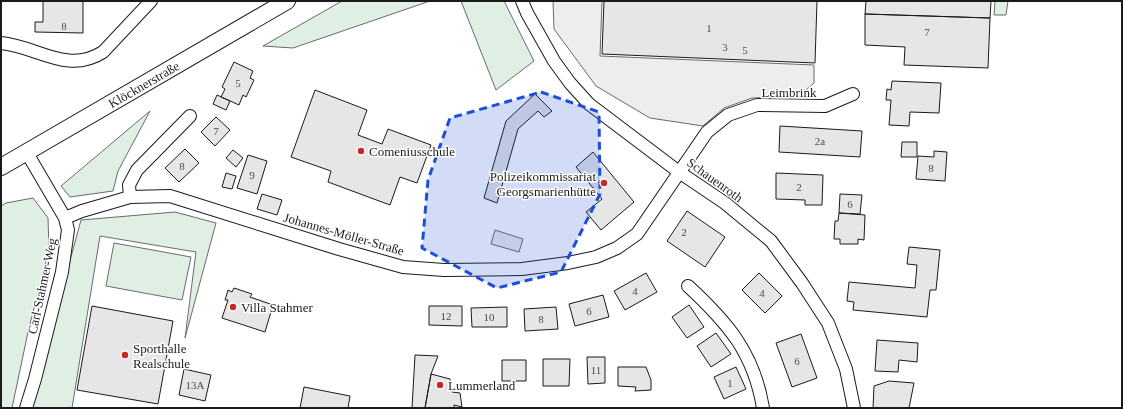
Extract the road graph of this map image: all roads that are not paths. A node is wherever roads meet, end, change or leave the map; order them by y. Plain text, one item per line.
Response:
1 (151, 1) edge
2 (287, 1) edge
3 (522, 1) edge
4 (1, 43) edge
5 (853, 94) dead end
6 (190, 116) dead end
7 (27, 153) junction
8 (1, 168) edge
9 (680, 172) junction
10 (130, 197) junction
11 (65, 218) junction
12 (688, 286) dead end
13 (26, 408) edge
14 (763, 408) edge
15 (854, 408) edge

1 - 4 street
2 - 7 main road, Klöcknerstraße
3 - 9 street, Schauenroth
5 - 9 street, Leimbrink
6 - 10 street
7 - 8 main road, Klöcknerstraße
7 - 11 street, Carl-Stahmer-Weg
9 - 10 street, Johannes-Möller-Straße
9 - 15 street, Schauenroth
10 - 11 street, Johannes-Möller-Straße
11 - 13 street, Carl-Stahmer-Weg
12 - 14 street

